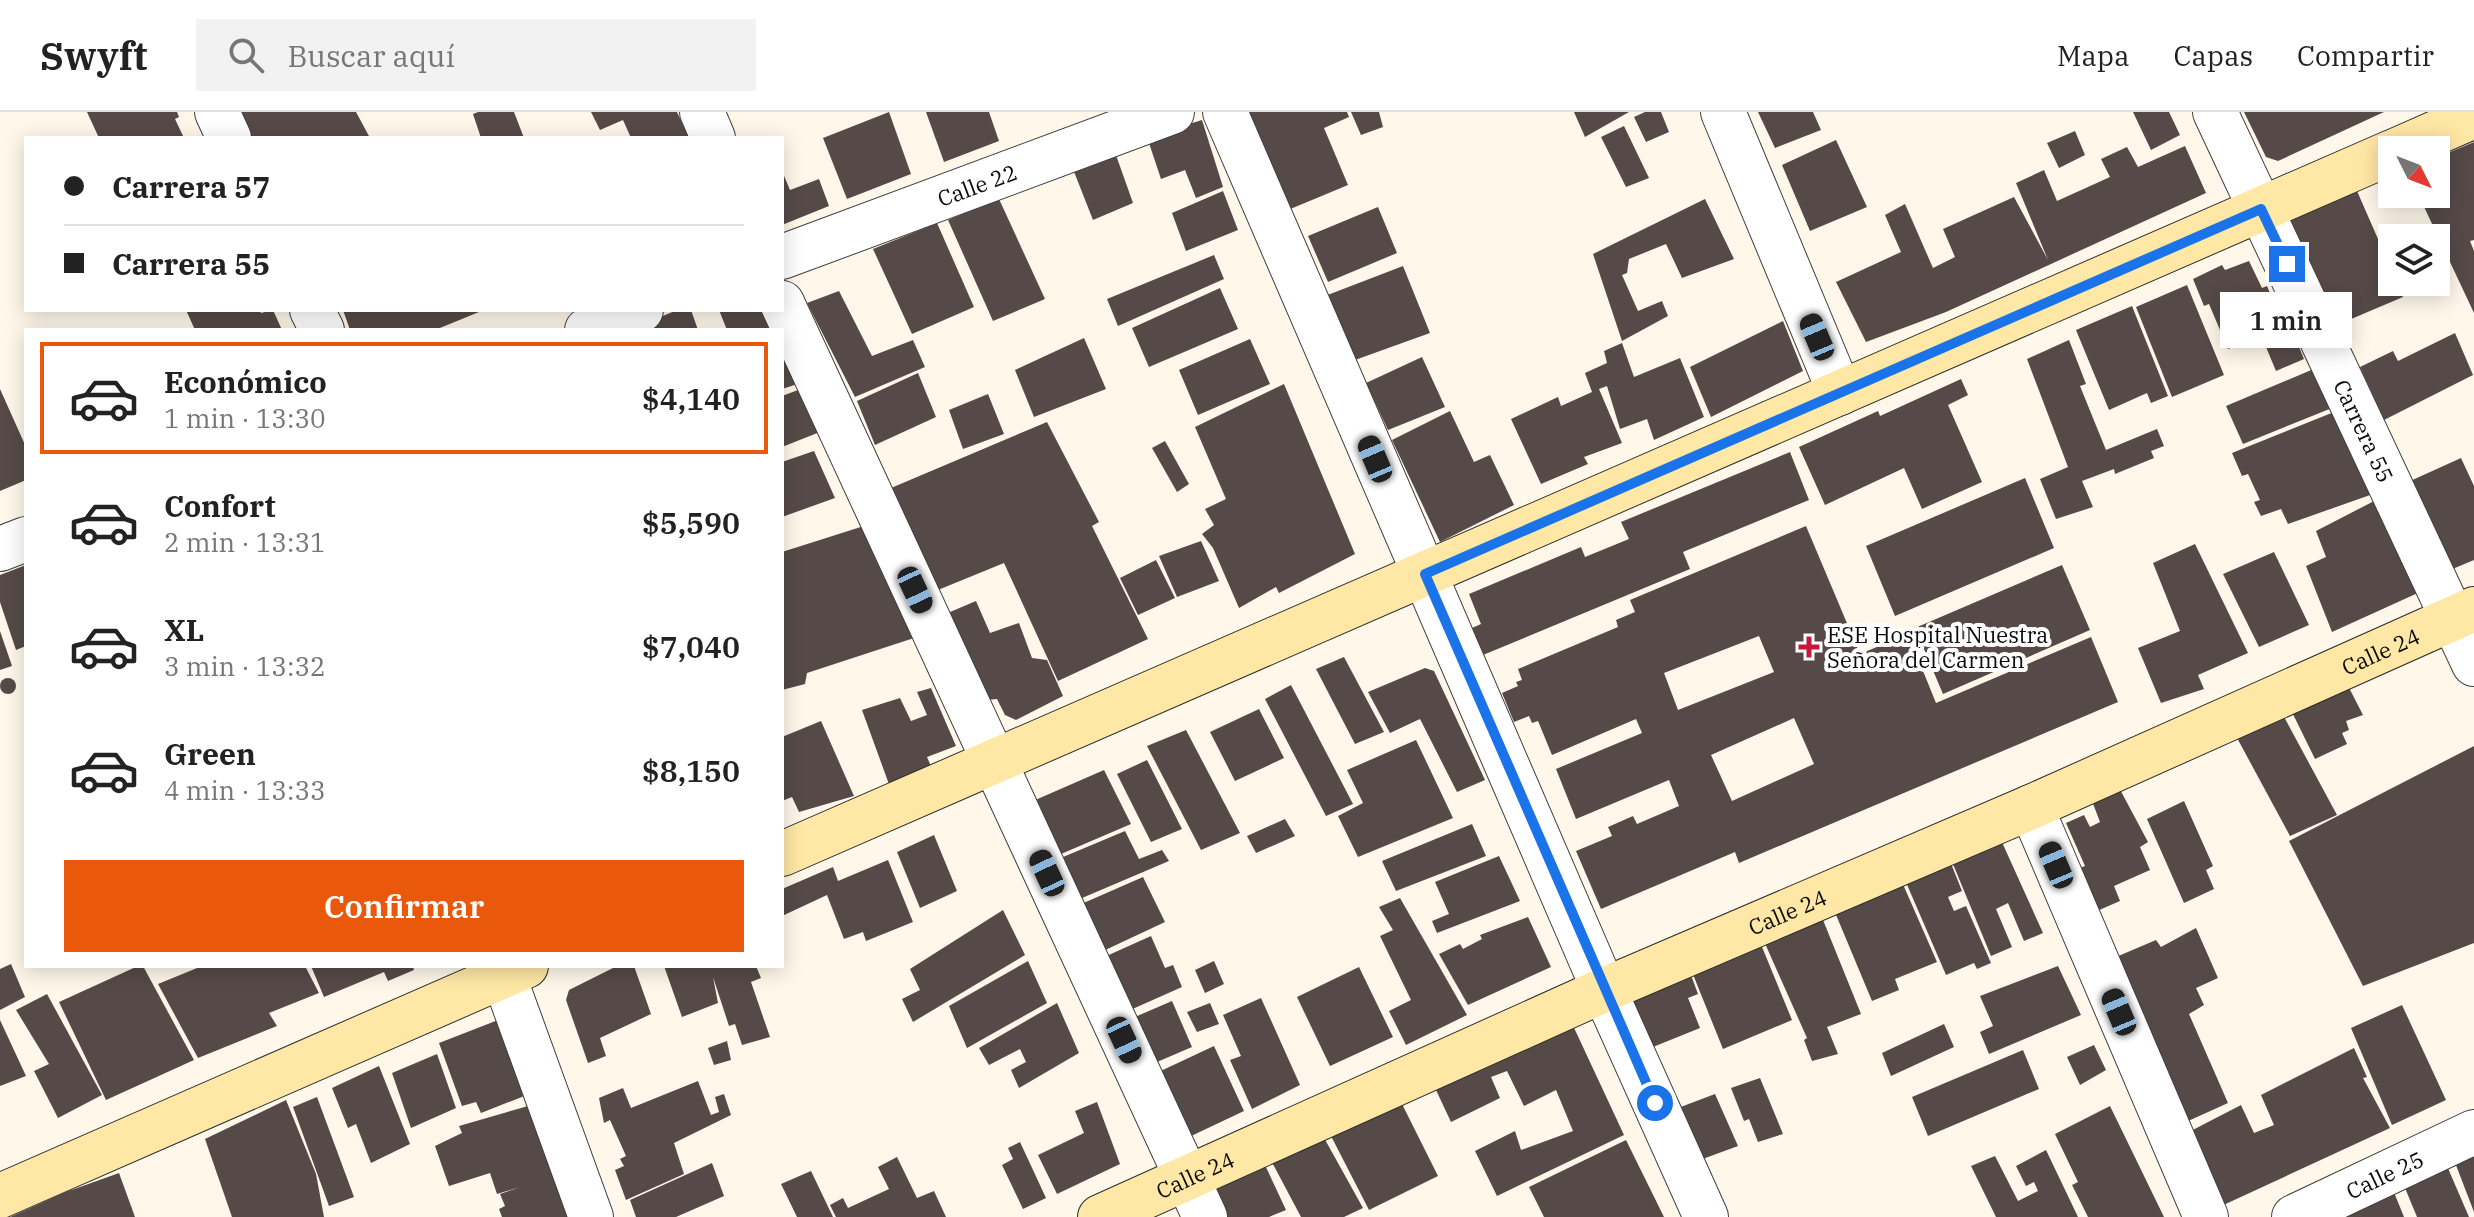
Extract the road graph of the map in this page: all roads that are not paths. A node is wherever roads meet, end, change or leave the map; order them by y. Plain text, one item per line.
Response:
1 (217, 112) edge
2 (702, 112) edge
3 (1172, 112) edge
4 (1225, 112) edge
5 (1723, 112) edge
6 (2215, 112) edge
7 (2474, 116) edge
8 (228, 136) edge
9 (712, 136) edge
10 (2428, 136) edge
11 (2378, 158) edge
12 (2261, 209) junction
13 (784, 256) edge
14 (784, 307) edge
15 (636, 312) edge
16 (592, 328) edge
17 (1840, 393) junction
18 (24, 540) edge
19 (0, 549) edge
20 (1425, 574) junction
21 (2464, 613) edge
22 (2474, 664) edge
23 (995, 761) junction
24 (2031, 807) junction
25 (784, 853) edge
26 (510, 969) edge
27 (1604, 990) junction
28 (2474, 1132) edge
29 (0, 1196) edge
30 (1197, 1198) edge
31 (591, 1217) edge
32 (1100, 1217) edge
33 (1706, 1217) edge
34 (2206, 1217) edge
35 (2294, 1217) edge

1 - 8 street
2 - 9 street
3 - 13 street, Calle 22
4 - 20 street
5 - 17 street
6 - 12 street, Carrera 55
7 - 10 main road
11 - 12 main road
12 - 17 main road
12 - 21 street, Carrera 55
14 - 23 street
15 - 16 street
17 - 20 main road
18 - 19 street
20 - 23 main road
20 - 27 street
21 - 22 street, Carrera 55
21 - 24 main road, Calle 24
23 - 25 main road
23 - 30 street
24 - 27 main road, Calle 24
24 - 34 street
26 - 29 main road
26 - 31 street
27 - 30 main road, Calle 24
27 - 33 street
28 - 35 street, Calle 25
30 - 32 main road, Calle 24

